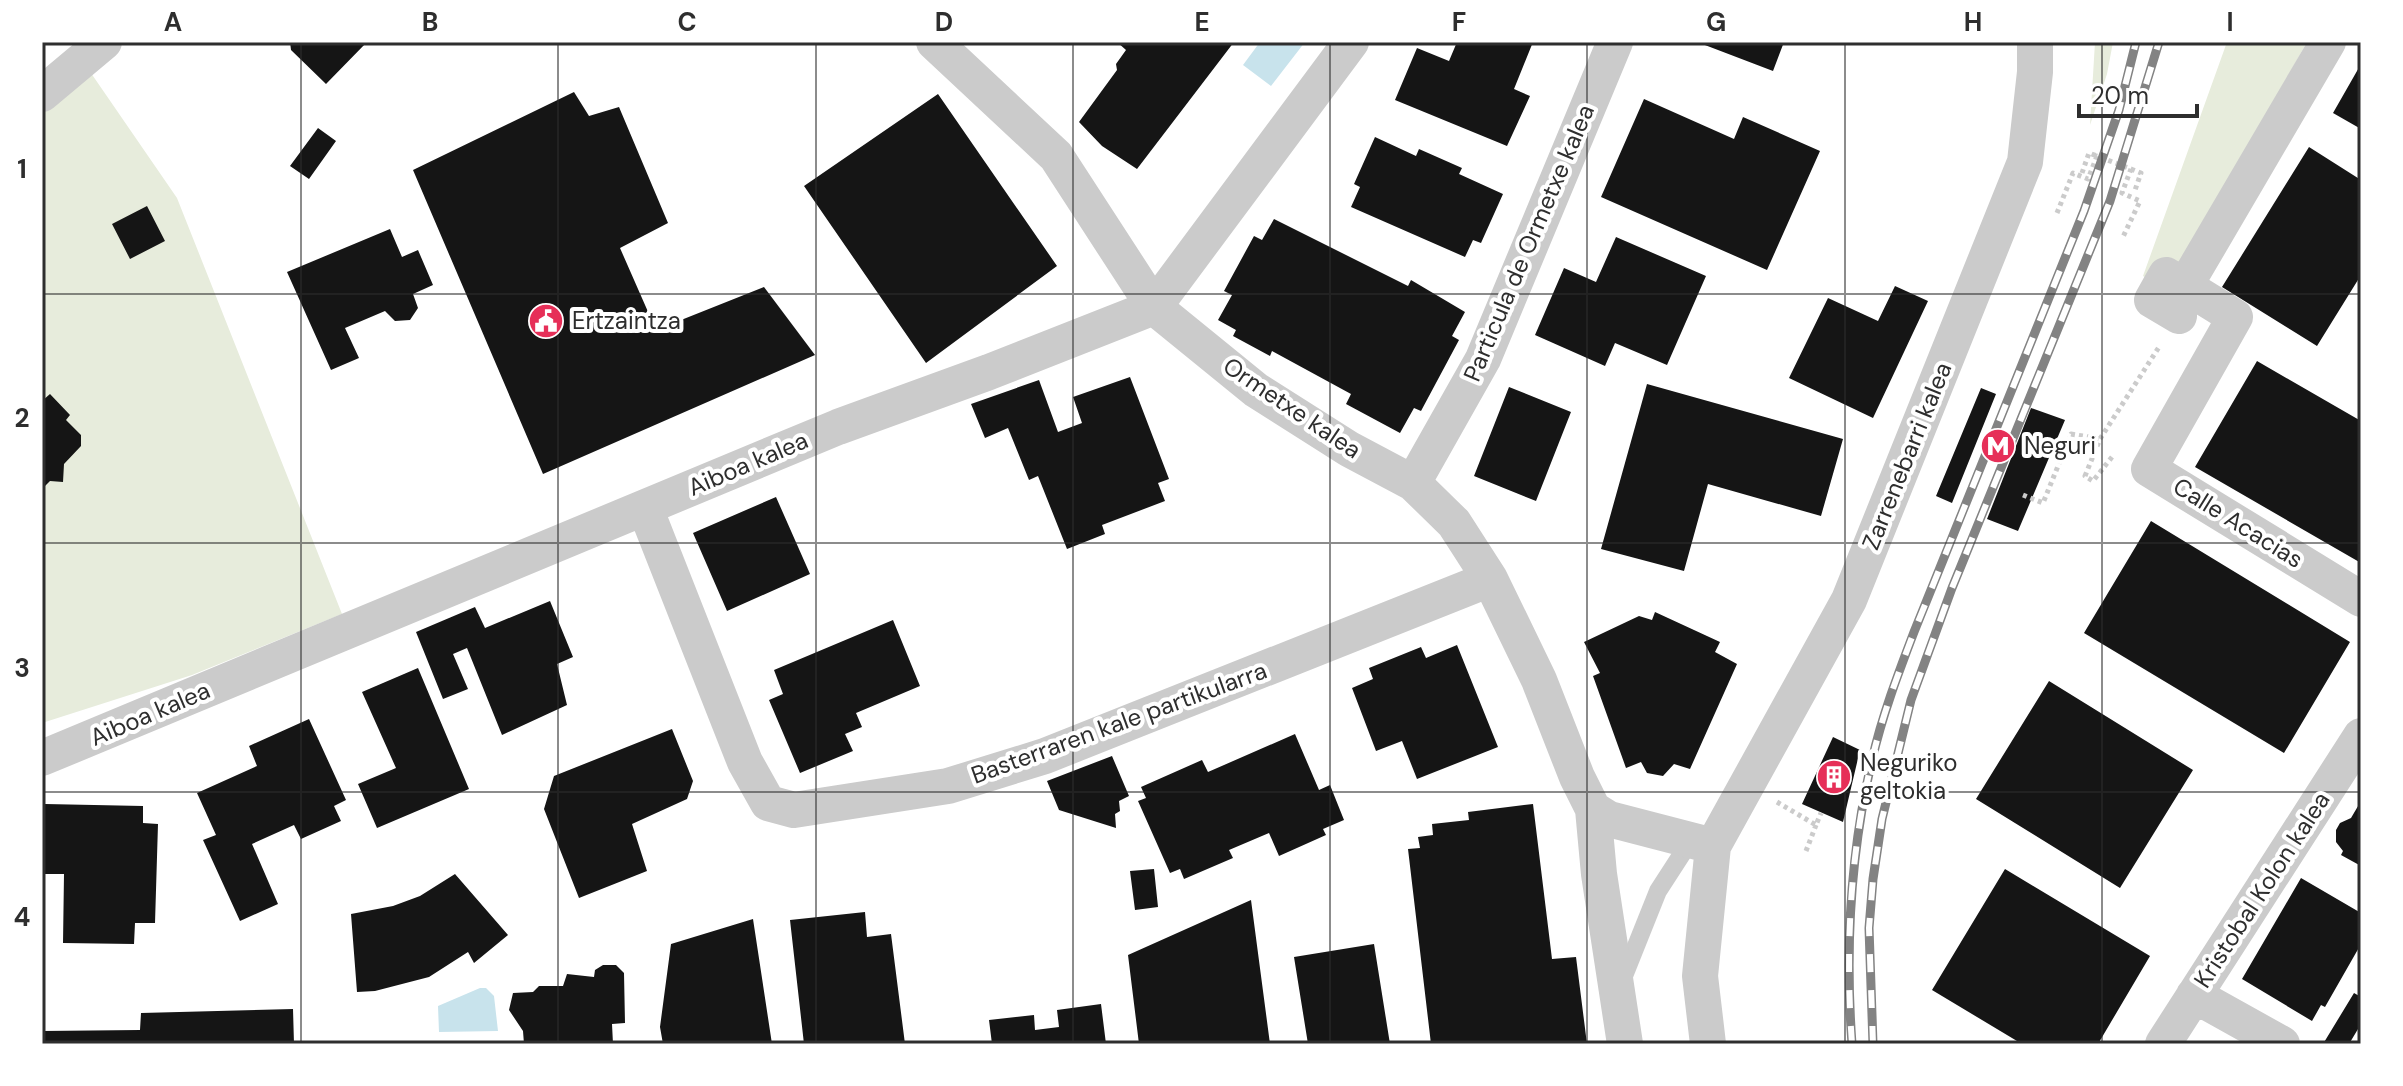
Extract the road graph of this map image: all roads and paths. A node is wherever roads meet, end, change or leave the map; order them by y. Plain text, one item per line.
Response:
1 (104, 42) edge
2 (934, 42) edge
3 (1351, 42) edge
4 (1615, 42) edge
5 (2035, 42) edge
6 (2328, 42) edge
7 (42, 94) edge
8 (2097, 156) junction
9 (2131, 169) junction
10 (2082, 173) dead end
11 (2135, 190) dead end
12 (2057, 213) dead end
13 (2122, 239) dead end
14 (1154, 307) junction
15 (2120, 446) dead end
16 (1413, 483) junction
17 (2023, 495) dead end
18 (645, 508) junction
19 (1490, 579) junction
20 (2361, 599) edge
21 (2361, 736) edge
22 (42, 758) edge
23 (1749, 785) junction
24 (1593, 809) junction
25 (1821, 813) dead end
26 (1816, 825) junction
27 (1644, 828) junction
28 (1702, 843) junction
29 (1806, 851) dead end
30 (1599, 874) junction
31 (1616, 994) junction
32 (2194, 995) junction
33 (1625, 1044) edge
34 (1708, 1044) edge
35 (2163, 1044) edge
36 (2282, 1044) edge

1 - 7 street
2 - 14 street, Ormetxe kalea
3 - 14 street
4 - 16 street, Particula de Ormetxe kalea
5 - 23 street, Zarrenebarri kalea
6 - 20 street, Calle Acacias
8 - 9 path
8 - 10 path
8 - 12 path
9 - 11 path
9 - 13 path
14 - 16 street, Ormetxe kalea
14 - 18 street, Aiboa kalea
15 - 17 path
16 - 19 street, Ormetxe kalea
18 - 19 street, Basterraren kale partikularra
18 - 22 street, Aiboa kalea
19 - 24 street, Ormetxe kalea
21 - 32 street, Kristobal Kolon kalea
23 - 26 path
23 - 28 street, Zarrenebarri kalea
24 - 27 street
24 - 30 street
25 - 26 path
26 - 29 path
27 - 28 street
27 - 30 street
28 - 31 lane
28 - 34 street
30 - 31 street
31 - 33 street
32 - 35 street, Kristobal Kolon kalea
32 - 36 street

